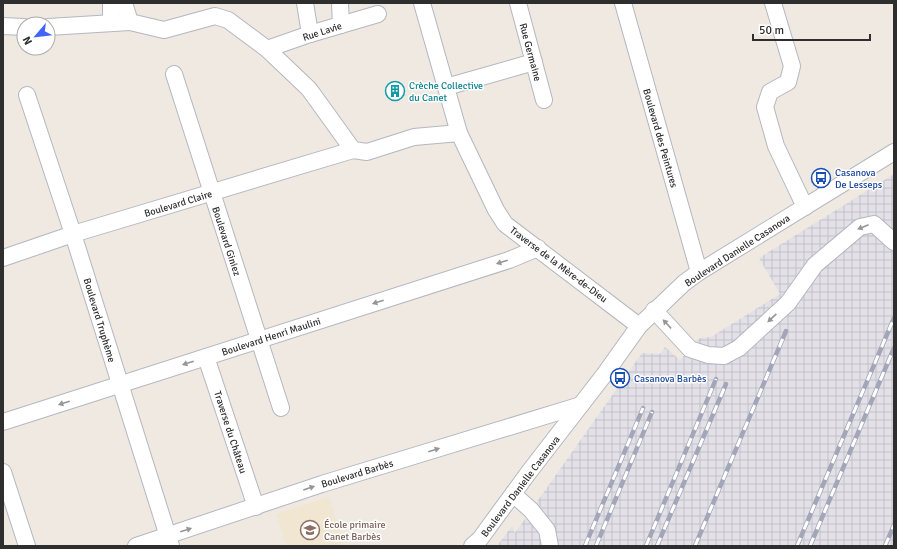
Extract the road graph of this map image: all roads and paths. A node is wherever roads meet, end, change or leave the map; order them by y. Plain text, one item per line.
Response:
1 (111, 3) edge
2 (124, 3) edge
3 (305, 3) edge
4 (340, 3) edge
5 (422, 3) edge
6 (518, 3) edge
7 (623, 3) edge
8 (773, 3) edge
9 (378, 14) dead end
10 (130, 22) junction
11 (111, 23) junction
12 (341, 25) junction
13 (3, 26) edge
14 (56, 26) edge
15 (16, 27) edge
16 (310, 34) junction
17 (267, 49) junction
18 (534, 62) junction
19 (174, 74) dead end
20 (446, 87) junction
21 (27, 95) dead end
22 (544, 100) dead end
23 (459, 133) junction
24 (353, 150) junction
25 (894, 152) edge
26 (212, 193) junction
27 (805, 207) junction
28 (73, 234) junction
29 (894, 242) edge
30 (538, 248) junction
31 (3, 258) edge
32 (699, 272) junction
33 (654, 310) junction
34 (639, 326) junction
35 (259, 340) junction
36 (206, 357) junction
37 (120, 385) junction
38 (581, 405) junction
39 (281, 408) dead end
40 (3, 422) edge
41 (3, 472) edge
42 (513, 494) junction
43 (256, 507) junction
44 (169, 541) edge
45 (27, 546) edge
46 (136, 546) edge
47 (472, 546) edge
48 (550, 546) edge

1 - 11 street
2 - 10 street
3 - 16 street
4 - 12 street
5 - 20 street, Traverse de la Mère-de-Dieu
6 - 18 street, Rue Germaine
7 - 32 street, Boulevard des Peintures
8 - 27 street
9 - 12 street, Rue Lavie
10 - 11 street
10 - 17 street
11 - 14 street
12 - 16 street, Rue Lavie
13 - 15 street
16 - 17 street, Rue Lavie
17 - 24 street
18 - 20 street
18 - 22 street, Rue Germaine
19 - 26 street, Boulevard Giniez
20 - 23 street, Traverse de la Mère-de-Dieu
21 - 28 street, Boulevard Truphème
23 - 24 street
23 - 30 street, Traverse de la Mère-de-Dieu
24 - 26 street, Boulevard Claire
25 - 27 street, Boulevard Danielle Casanova
26 - 28 street, Boulevard Claire
26 - 35 street, Boulevard Giniez
27 - 32 street, Boulevard Danielle Casanova
28 - 31 street, Boulevard Claire
28 - 37 street, Boulevard Truphème
29 -> 33 street
30 - 34 street, Traverse de la Mère-de-Dieu
30 -> 35 street, Boulevard Henri Maulini
32 - 33 street, Boulevard Danielle Casanova
33 - 34 street, Boulevard Danielle Casanova
34 - 38 street, Boulevard Danielle Casanova
35 - 36 street, Boulevard Henri Maulini
35 - 39 street, Boulevard Giniez
36 -> 37 street, Boulevard Henri Maulini
36 - 43 street, Traverse du Château
37 -> 40 street, Boulevard Henri Maulini
37 - 44 street, Boulevard Truphème
38 - 42 street, Boulevard Danielle Casanova
43 -> 38 street, Boulevard Barbès
41 - 45 street
42 - 47 street, Boulevard Danielle Casanova
42 - 48 street
44 -> 43 street, Boulevard Barbès
44 - 46 street, Boulevard Barbès

